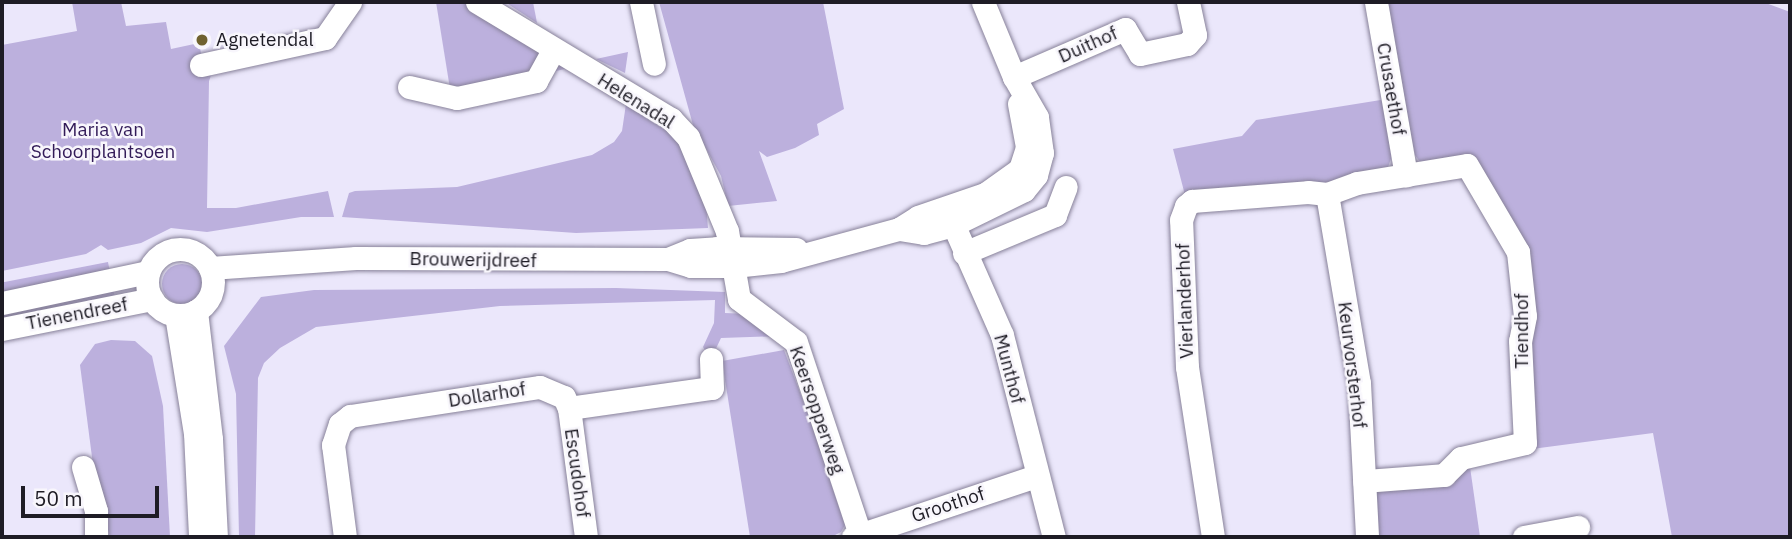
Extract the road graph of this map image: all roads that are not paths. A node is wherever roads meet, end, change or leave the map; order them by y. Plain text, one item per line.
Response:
1 (350, 2) edge
2 (477, 2) edge
3 (641, 2) edge
4 (983, 2) edge
5 (1188, 2) edge
6 (1376, 2) edge
7 (553, 50) junction
8 (654, 64) dead end
9 (201, 65) dead end
10 (1014, 77) junction
11 (409, 87) dead end
12 (1406, 175) junction
13 (1066, 187) dead end
14 (1327, 194) junction
15 (950, 217) junction
16 (964, 253) junction
17 (732, 257) junction
18 (148, 272) junction
19 (212, 279) junction
20 (152, 299) junction
21 (2, 303) edge
22 (186, 313) junction
23 (2, 329) edge
24 (711, 359) dead end
25 (569, 408) junction
26 (83, 467) dead end
27 (1036, 476) junction
28 (1364, 481) junction
29 (1578, 527) dead end
30 (858, 536) edge
31 (96, 537) edge
32 (200, 537) edge
33 (216, 537) edge
34 (345, 537) edge
35 (586, 537) edge
36 (1054, 537) edge
37 (1213, 537) edge
38 (1367, 537) edge
39 (1524, 537) edge

1 - 9 street
2 - 7 street, Helenadal
3 - 8 street
4 - 10 street, Brouwerijdreef
5 - 10 street, Duithof
6 - 12 street, Crusaethof
7 - 11 street
7 - 17 street, Helenadal
10 - 15 street, Brouwerijdreef
12 - 14 street, Tiendhof
12 - 28 street, Tiendhof
13 - 16 street
14 - 28 street, Keurvorsterhof
14 - 37 street, Vierlanderhof
15 - 16 street, Munthof
15 - 17 street, Brouwerijdreef
16 - 27 street, Munthof
17 - 19 street, Brouwerijdreef
17 - 30 street, Keersopperweg
18 - 19 street
18 - 20 street
18 - 21 street, Tienendreef
19 - 22 street
20 - 22 street
20 - 23 street, Tienendreef
22 - 32 street
22 - 33 street
24 - 25 street
25 - 34 street, Dollarhof
25 - 35 street, Escudohof
26 - 31 street
27 - 30 street, Groothof
27 - 36 street, Munthof
28 - 38 street, Keurvorsterhof
29 - 39 street

